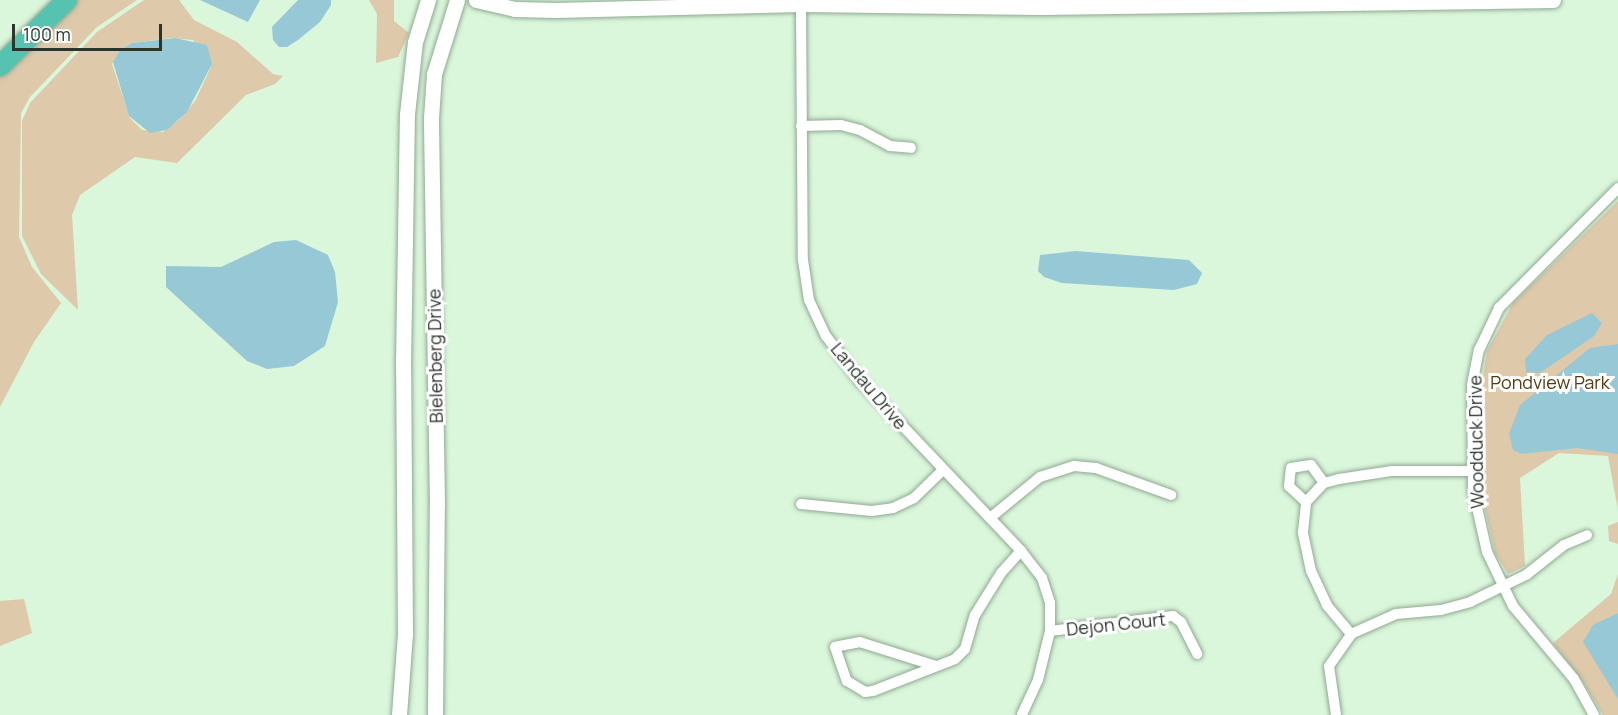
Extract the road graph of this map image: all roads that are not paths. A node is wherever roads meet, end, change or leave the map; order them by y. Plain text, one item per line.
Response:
1 (67, 0) edge
2 (428, 0) edge
3 (457, 0) edge
4 (476, 0) edge
5 (1553, 0) edge
6 (801, 4) junction
7 (0, 66) edge
8 (801, 126) junction
9 (911, 148) dead end
10 (1618, 188) edge
11 (943, 470) junction
12 (1473, 471) junction
13 (1324, 483) junction
14 (1172, 495) dead end
15 (1306, 502) junction
16 (801, 504) dead end
17 (990, 518) junction
18 (1587, 535) dead end
19 (1021, 551) junction
20 (1502, 588) junction
21 (1050, 631) junction
22 (1352, 634) junction
23 (1197, 654) dead end
24 (936, 666) junction
25 (399, 715) edge
26 (435, 715) edge
27 (1022, 715) edge
28 (1336, 715) edge
29 (1594, 715) edge

1 - 7 highway
2 - 25 street, Bielenberg Drive
3 - 26 street, Bielenberg Drive
4 - 6 street
5 - 6 street
6 - 8 street, Landau Drive
8 - 9 street
8 - 11 street, Landau Drive
10 - 12 street, Woodduck Drive
11 - 16 street
11 - 17 street, Landau Drive
12 - 13 street
12 - 20 street, Woodduck Drive
13 - 15 street
13 - 15 street
14 - 17 street
15 - 22 street
17 - 19 street, Landau Drive
18 - 20 street
19 - 21 street, Landau Drive
19 - 24 street
20 - 22 street
20 - 29 street, Woodduck Drive
21 - 23 street, Dejon Court
21 - 27 street, Landau Drive
22 - 28 street
24 - 24 street

